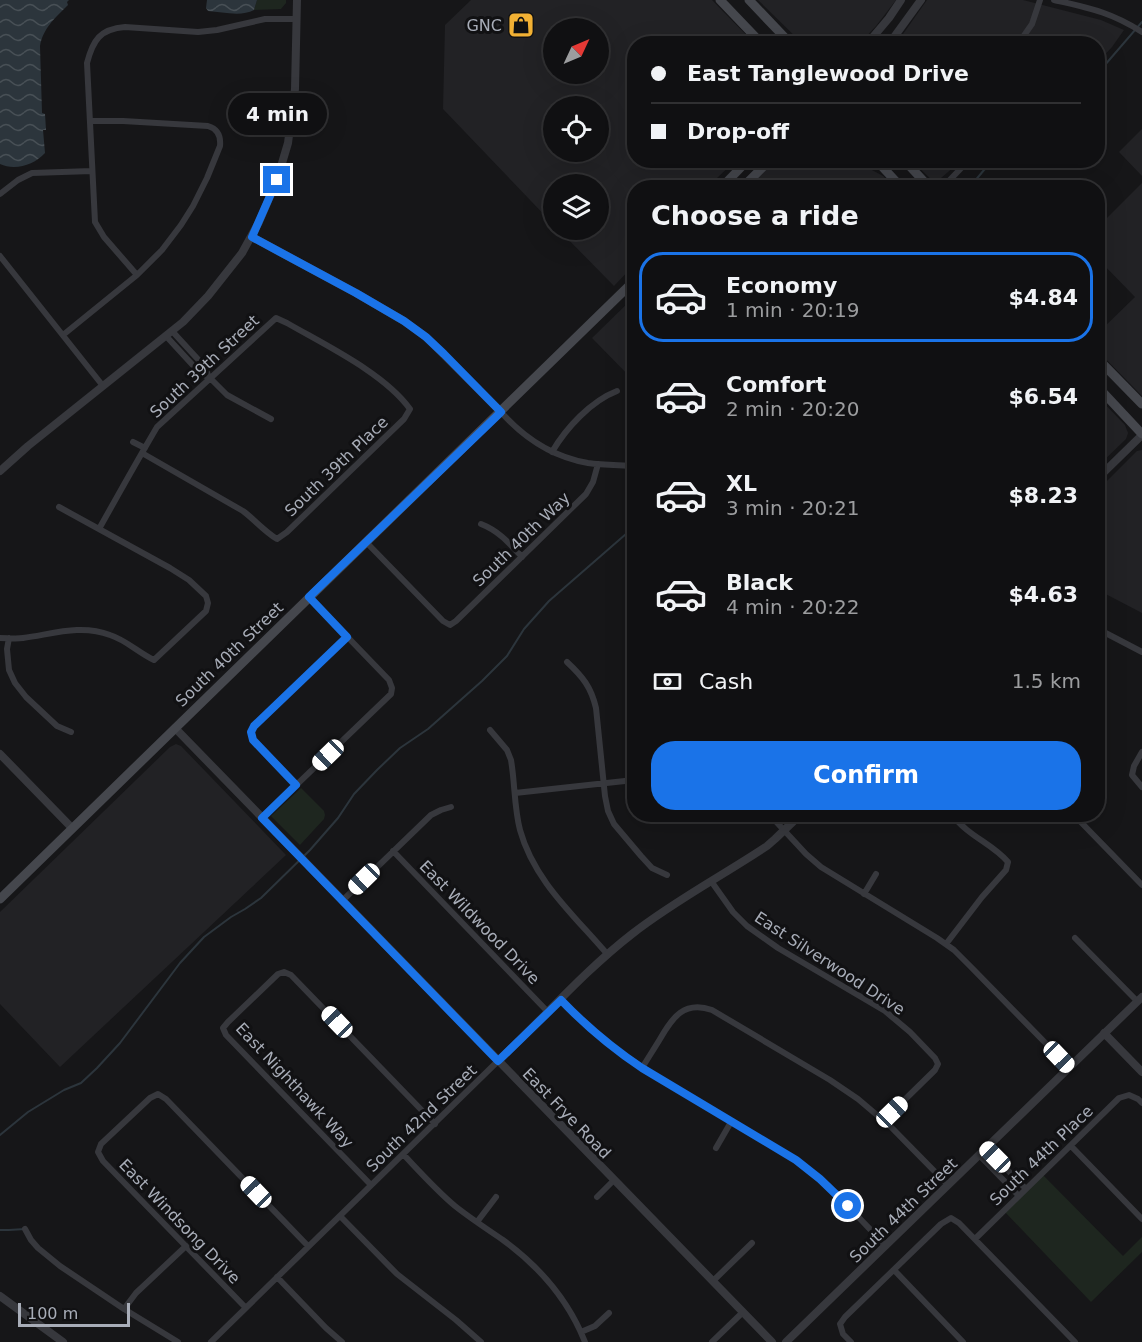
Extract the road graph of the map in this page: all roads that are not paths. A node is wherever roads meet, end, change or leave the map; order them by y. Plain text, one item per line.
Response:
1 (297, 0) edge
2 (720, 0) edge
3 (749, 0) edge
4 (902, 0) edge
5 (921, 0) edge
6 (1040, 0) edge
7 (1054, 0) edge
8 (1087, 3) edge
9 (296, 19) junction
10 (1142, 32) edge
11 (754, 36) edge
12 (783, 36) edge
13 (874, 36) edge
14 (895, 36) edge
15 (1024, 36) edge
16 (90, 121) junction
17 (740, 168) edge
18 (762, 168) edge
19 (883, 168) edge
20 (911, 168) edge
21 (961, 168) edge
22 (92, 171) junction
23 (729, 180) edge
24 (750, 180) edge
25 (895, 180) edge
26 (923, 180) edge
27 (950, 180) edge
28 (0, 194) edge
29 (252, 237) junction
30 (0, 256) edge
31 (137, 275) junction
32 (627, 289) edge
33 (169, 333) junction
34 (63, 335) junction
35 (1105, 366) edge
36 (210, 378) junction
37 (103, 386) junction
38 (617, 391) dead end
39 (1105, 394) edge
40 (1142, 404) edge
41 (410, 409) joint
42 (501, 412) junction
43 (271, 419) dead end
44 (1142, 434) edge
45 (134, 442) dead end
46 (143, 450) junction
47 (552, 452) junction
48 (598, 464) junction
49 (627, 466) edge
50 (0, 471) edge
51 (1105, 471) edge
52 (59, 507) dead end
53 (481, 524) dead end
54 (99, 529) junction
55 (366, 542) junction
56 (522, 557) junction
57 (309, 597) junction
58 (1105, 633) edge
59 (347, 637) junction
60 (0, 638) edge
61 (9, 638) junction
62 (1142, 652) edge
63 (567, 662) dead end
64 (175, 728) junction
65 (490, 730) dead end
66 (71, 732) dead end
67 (1142, 752) edge
68 (0, 754) edge
69 (627, 781) edge
70 (604, 783) junction
71 (296, 785) junction
72 (1142, 787) edge
73 (515, 793) junction
74 (451, 807) dead end
75 (262, 818) junction
76 (776, 822) edge
77 (793, 822) edge
78 (957, 822) edge
79 (1081, 822) edge
80 (72, 828) junction
81 (784, 831) junction
82 (393, 851) junction
83 (876, 874) dead end
84 (667, 875) dead end
85 (711, 882) junction
86 (1142, 885) edge
87 (864, 894) junction
88 (0, 899) edge
89 (342, 901) junction
90 (1075, 938) dead end
91 (946, 944) junction
92 (608, 955) junction
93 (1140, 999) edge
94 (561, 1000) junction
95 (548, 1012) junction
96 (1104, 1033) junction
97 (498, 1061) junction
98 (642, 1068) junction
99 (1069, 1068) junction
100 (1142, 1072) edge
101 (1142, 1103) edge
102 (884, 1120) junction
103 (731, 1122) junction
104 (435, 1124) junction
105 (1071, 1146) junction
106 (716, 1148) dead end
107 (986, 1148) junction
108 (403, 1154) junction
109 (979, 1155) junction
110 (1007, 1170) junction
111 (1000, 1177) junction
112 (614, 1180) junction
113 (371, 1185) junction
114 (948, 1185) junction
115 (1026, 1189) junction
116 (1019, 1196) junction
117 (496, 1197) dead end
118 (597, 1197) dead end
119 (340, 1216) junction
120 (1142, 1219) edge
121 (477, 1222) junction
122 (25, 1229) dead end
123 (975, 1239) junction
124 (752, 1243) dead end
125 (186, 1246) junction
126 (308, 1246) junction
127 (886, 1246) junction
128 (894, 1270) junction
129 (277, 1277) junction
130 (713, 1281) junction
131 (0, 1296) edge
132 (245, 1308) junction
133 (124, 1309) junction
134 (743, 1312) junction
135 (609, 1313) dead end
136 (581, 1332) junction
137 (63, 1342) edge
138 (177, 1342) edge
139 (211, 1342) edge
140 (342, 1342) edge
141 (481, 1342) edge
142 (585, 1342) edge
143 (712, 1342) edge
144 (772, 1342) edge
145 (786, 1342) edge
146 (851, 1342) edge
147 (963, 1342) edge
148 (1076, 1342) edge

1 - 9 street
2 - 11 main road
3 - 12 main road
4 - 13 street
5 - 14 street
6 - 15 street
7 - 8 street
8 - 10 street
9 - 16 street
9 - 29 street
16 - 22 street
16 - 31 street
17 - 23 main road
18 - 24 main road
19 - 25 main road
20 - 26 main road
21 - 27 street
22 - 28 street
22 - 31 street
29 - 33 street
29 - 42 street
30 - 34 street
31 - 34 street
32 - 42 main road, South 40th Street
33 - 36 street
33 - 37 street
34 - 37 street
35 - 40 main road
36 - 41 street, South 39th Street
36 - 43 street
36 - 46 street, South 39th Street
37 - 50 street
38 - 47 street
39 - 44 main road
41 - 46 street, South 39th Place
42 - 47 street
42 - 55 main road, South 40th Street
44 - 51 street
45 - 46 street
46 - 54 street, South 39th Street
47 - 48 street
48 - 49 street
48 - 56 street, South 40th Way
52 - 54 street
53 - 56 street
54 - 61 street
55 - 56 street, South 40th Way
55 - 57 main road, South 40th Street
57 - 59 street
57 - 64 main road, South 40th Street
58 - 62 street
59 - 71 street
59 - 71 street
60 - 61 street
61 - 66 street
63 - 70 street
64 - 75 street, East Frye Road
64 - 80 main road, South 40th Street
65 - 73 street
67 - 72 street
68 - 80 street
69 - 70 street
70 - 73 street
70 - 84 street
71 - 75 street
73 - 92 street
74 - 82 street
75 - 89 street, East Frye Road
76 - 81 street
77 - 81 street, South 42nd Street
78 - 91 street
79 - 86 street
80 - 88 main road, South 40th Street
81 - 85 street, South 42nd Street
81 - 87 street
82 - 89 street
82 - 95 street, East Wildwood Drive
83 - 87 street
85 - 92 street, South 42nd Street
85 - 102 street, East Silverwood Drive
87 - 91 street
89 - 97 street, East Frye Road
90 - 93 street
91 - 99 street
92 - 94 street, South 42nd Street
93 - 96 street, South 44th Street
94 - 95 street, South 42nd Street
94 - 98 street
95 - 97 street, South 42nd Street
96 - 99 street, South 44th Street
96 - 100 street
97 - 104 street, South 42nd Street
97 - 112 street, East Frye Road
98 - 102 street
98 - 103 street
99 - 107 street, South 44th Street
101 - 105 street, South 44th Place
102 - 114 street
103 - 106 street
103 - 127 street
104 - 108 street, South 42nd Street
104 - 113 street, East Nighthawk Way
105 - 115 street, South 44th Place
105 - 120 street
107 - 109 street, South 44th Street
107 - 110 street
108 - 113 street, South 42nd Street
108 - 121 street
109 - 111 street
109 - 114 street, South 44th Street
110 - 111 street
110 - 115 street
111 - 116 street
112 - 118 street, East Frye Road
112 - 130 street, East Frye Road
113 - 119 street, South 42nd Street
114 - 127 street, South 44th Street
115 - 116 street, South 44th Place
116 - 123 street, South 44th Place
117 - 121 street
119 - 126 street, South 42nd Street
119 - 141 street
121 - 136 street
122 - 133 street
123 - 128 street
123 - 148 street
124 - 130 street
125 - 126 street, East Windsong Drive
125 - 132 street, East Windsong Drive
125 - 133 street
126 - 129 street, South 42nd Street
127 - 145 street, South 44th Street
128 - 146 street
128 - 147 street
129 - 132 street, South 42nd Street
129 - 140 street
130 - 134 street, East Frye Road
131 - 137 street
132 - 139 street, South 42nd Street
133 - 138 street
134 - 143 street
134 - 144 street, East Frye Road
135 - 136 street
136 - 142 street

